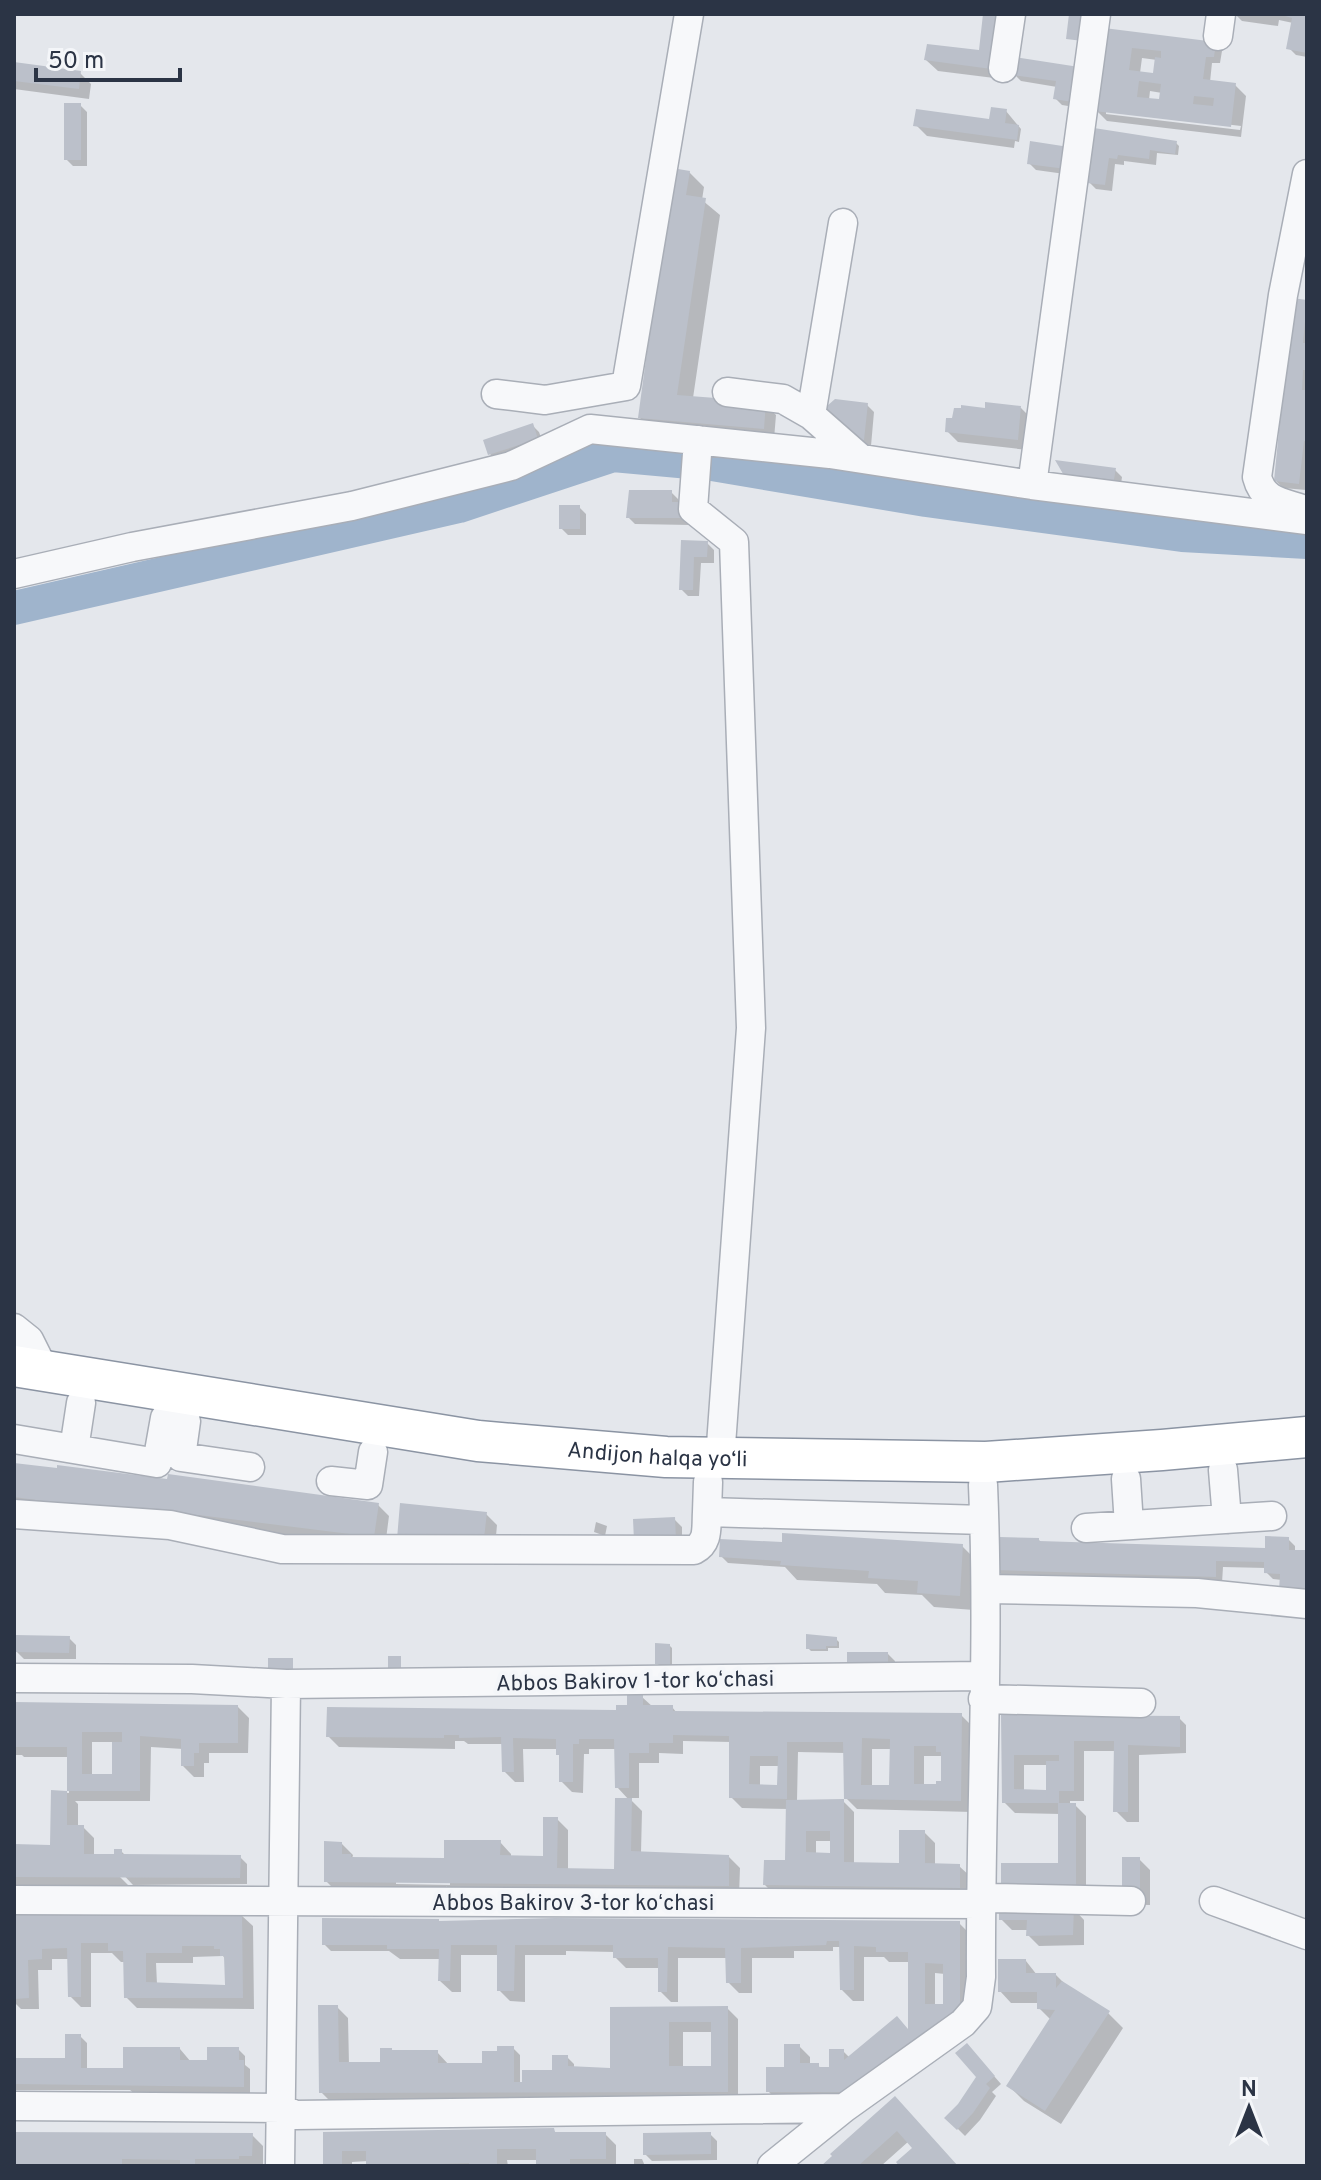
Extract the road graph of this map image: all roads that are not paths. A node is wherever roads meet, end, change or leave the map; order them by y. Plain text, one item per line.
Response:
1 (689, 14) edge
2 (1011, 14) edge
3 (1096, 14) edge
4 (1003, 68) dead end
5 (1307, 174) edge
6 (843, 223) dead end
7 (727, 392) dead end
8 (496, 394) dead end
9 (811, 415) junction
10 (697, 453) junction
11 (860, 459) junction
12 (1032, 485) junction
13 (1307, 511) edge
14 (1307, 520) edge
15 (14, 574) edge
16 (14, 1328) edge
17 (24, 1376) edge
18 (81, 1403) junction
19 (176, 1419) junction
20 (1307, 1437) edge
21 (14, 1439) edge
22 (74, 1449) junction
23 (373, 1452) junction
24 (1307, 1463) edge
25 (250, 1467) dead end
26 (1223, 1470) junction
27 (1126, 1479) junction
28 (331, 1481) dead end
29 (712, 1485) junction
30 (984, 1502) junction
31 (14, 1514) edge
32 (1272, 1516) dead end
33 (1227, 1519) junction
34 (1129, 1525) junction
35 (1086, 1528) dead end
36 (987, 1589) junction
37 (1307, 1604) edge
38 (14, 1678) edge
39 (286, 1684) junction
40 (983, 1688) junction
41 (1141, 1703) dead end
42 (14, 1900) edge
43 (284, 1901) junction
44 (1131, 1901) dead end
45 (1214, 1901) dead end
46 (980, 1904) junction
47 (1307, 1935) edge
48 (14, 2106) edge
49 (281, 2108) junction
50 (844, 2108) junction
51 (280, 2166) edge
52 (772, 2166) edge

1 - 8 street
2 - 4 street
3 - 12 street
5 - 13 street
6 - 9 street
7 - 9 street
9 - 11 street
10 - 11 street
10 - 15 street
10 - 29 street
11 - 12 street
12 - 14 street
16 - 17 street
17 - 18 highway, Andijon halqa yo‘li
17 - 29 highway, Andijon halqa yo‘li
18 - 19 highway, Andijon halqa yo‘li
18 - 22 street
19 - 22 street
19 - 23 highway, Andijon halqa yo‘li
19 - 25 street
20 - 29 highway, Andijon halqa yo‘li
21 - 22 street
23 - 28 street
23 - 29 highway, Andijon halqa yo‘li
24 - 26 highway, Andijon halqa yo‘li
26 - 27 highway, Andijon halqa yo‘li
26 - 33 street
27 - 30 highway, Andijon halqa yo‘li
27 - 34 street
29 - 30 highway, Andijon halqa yo‘li
29 - 31 street
30 - 36 street
32 - 33 street
33 - 34 street
34 - 35 street
36 - 37 street
36 - 40 street
38 - 39 street, Abbos Bakirov 1-tor koʻchasi
39 - 40 street, Abbos Bakirov 1-tor koʻchasi
39 - 43 street
40 - 41 street, Abbos Bakirov 1-tor koʻchasi
40 - 46 street
42 - 43 street, Abbos Bakirov 3-tor koʻchasi
43 - 46 street, Abbos Bakirov 3-tor koʻchasi
43 - 49 street
44 - 46 street, Abbos Bakirov 3-tor koʻchasi
45 - 47 street
46 - 50 street
48 - 49 street
49 - 50 street
49 - 51 street
50 - 52 street

